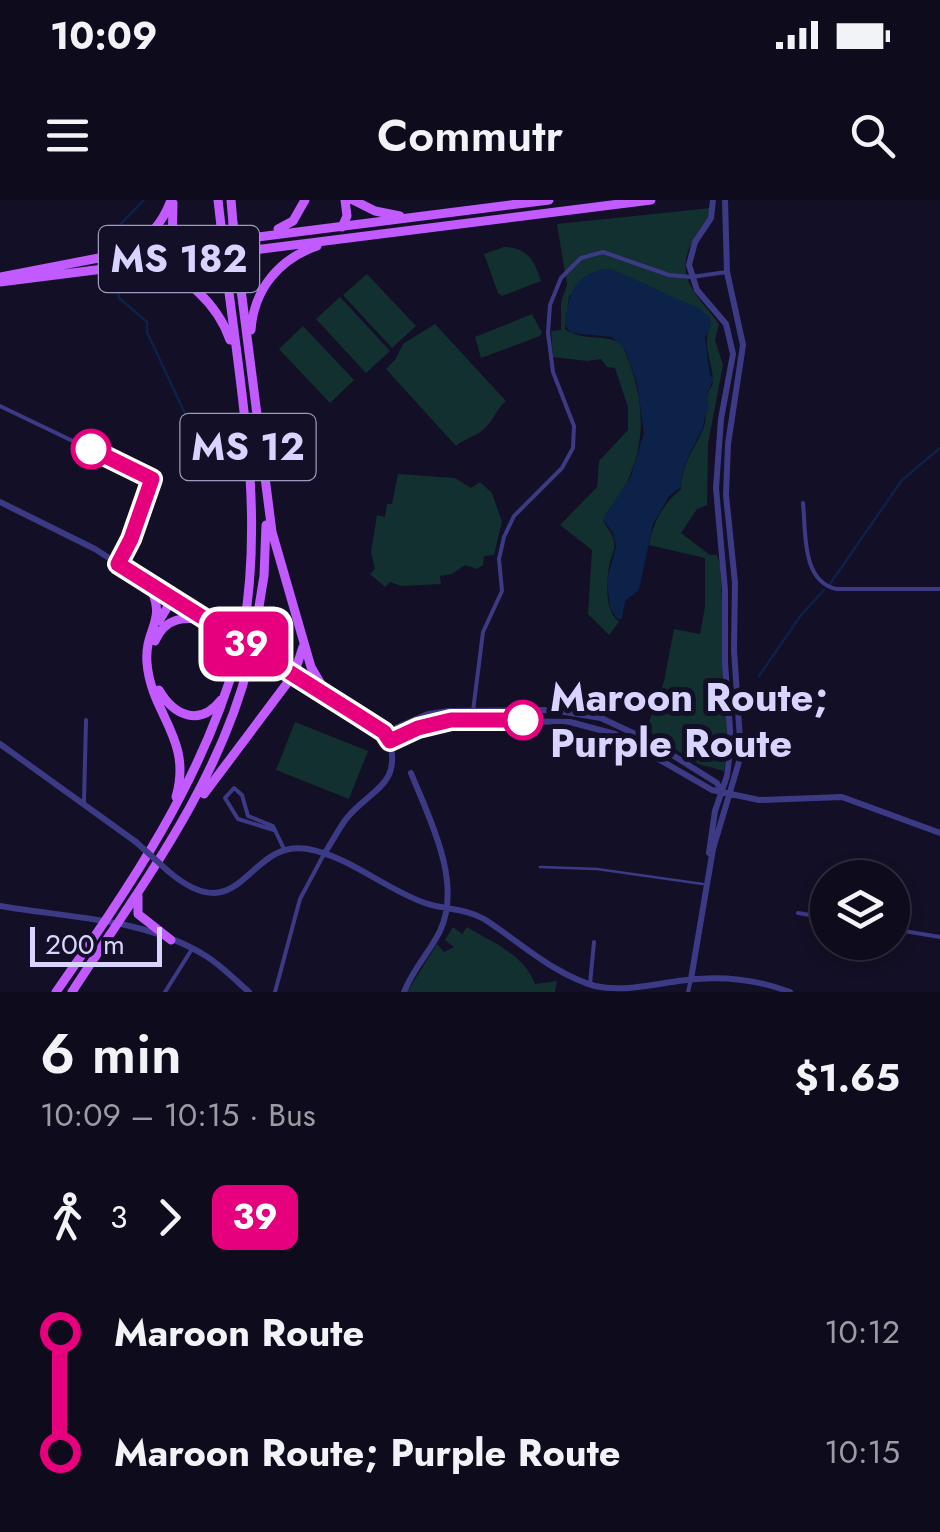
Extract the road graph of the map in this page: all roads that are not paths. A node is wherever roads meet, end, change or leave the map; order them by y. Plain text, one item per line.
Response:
1 (172, 200) edge
2 (218, 200) edge
3 (305, 200) edge
4 (345, 200) edge
5 (353, 200) edge
6 (549, 200) edge
7 (651, 200) edge
8 (713, 200) edge
9 (725, 200) edge
10 (232, 203) edge
11 (412, 218) junction
12 (342, 226) junction
13 (259, 236) junction
14 (334, 240) junction
15 (318, 242) junction
16 (170, 248) junction
17 (109, 256) junction
18 (173, 259) junction
19 (142, 264) junction
20 (728, 272) junction
21 (691, 276) junction
22 (181, 279) junction
23 (0, 280) edge
24 (252, 372) junction
25 (242, 400) junction
26 (0, 406) edge
27 (266, 487) junction
28 (0, 502) edge
29 (804, 502) dead end
30 (118, 564) junction
31 (146, 581) junction
32 (940, 590) edge
33 (176, 599) junction
34 (208, 620) junction
35 (157, 631) junction
36 (303, 641) junction
37 (294, 674) junction
38 (228, 689) junction
39 (328, 696) junction
40 (473, 710) junction
41 (86, 720) dead end
42 (472, 720) junction
43 (384, 732) junction
44 (390, 741) junction
45 (0, 744) edge
46 (411, 774) dead end
47 (721, 792) junction
48 (730, 795) junction
49 (84, 802) junction
50 (246, 819) junction
51 (181, 824) junction
52 (162, 830) junction
53 (940, 832) edge
54 (284, 850) junction
55 (324, 854) junction
56 (540, 868) dead end
57 (708, 869) junction
58 (707, 885) junction
59 (139, 888) junction
60 (0, 906) edge
61 (445, 908) junction
62 (798, 913) dead end
63 (810, 915) edge
64 (102, 922) junction
65 (117, 923) junction
66 (910, 933) edge
67 (940, 937) edge
68 (171, 940) junction
69 (594, 942) dead end
70 (192, 949) junction
71 (691, 979) junction
72 (590, 984) junction
73 (56, 992) edge
74 (72, 992) edge
75 (165, 992) edge
76 (249, 992) edge
77 (275, 992) edge
78 (404, 992) edge
79 (688, 992) edge
80 (790, 992) edge

1 - 16 main road
1 - 17 main road
2 - 25 main road, MS 12, bridge
3 - 13 main road
4 - 12 main road
5 - 11 main road
6 - 11 main road, MS 182
7 - 14 main road, MS 182
8 - 21 street
9 - 20 street
10 - 24 main road, MS 12, bridge
11 - 12 main road, MS 182
12 - 13 main road, MS 182
12 - 15 main road
13 - 16 main road, MS 182
14 - 15 main road, MS 182
14 - 24 main road
15 - 18 main road, MS 182
16 - 17 main road, MS 182
16 - 18 main road
17 - 23 main road, MS 182
18 - 19 main road, MS 182
18 - 22 main road
19 - 22 main road
19 - 23 main road, MS 182
20 - 21 street
20 - 48 street
21 - 40 street
21 - 47 street
22 - 25 main road
24 - 27 main road, MS 12
25 - 38 main road, MS 12, bridge
26 - 30 street
27 - 36 main road
27 - 51 main road, MS 12, bridge
28 - 30 street
29 - 32 street
30 - 31 street
31 - 33 street
31 - 35 main road
33 - 34 street
33 - 35 main road
34 - 35 main road
34 - 37 street
35 - 38 main road
35 - 52 main road
36 - 37 main road
36 - 39 main road
37 - 39 street
37 - 51 main road
38 - 52 main road, MS 12
39 - 43 street
40 - 42 street
40 - 43 street
40 - 47 street
41 - 49 street
42 - 44 street
42 - 47 street
43 - 44 street
44 - 55 street
45 - 49 street
46 - 61 street
47 - 48 street
47 - 57 street
48 - 53 street
48 - 57 street
49 - 54 street, bridge
50 - 50 street
50 - 54 street
51 - 59 main road, MS 12
52 - 64 main road, MS 12
54 - 55 street
55 - 61 street
55 - 77 street
56 - 58 street
57 - 58 street
58 - 71 street
59 - 65 main road, MS 12
59 - 68 main road
60 - 64 street
61 - 72 street
61 - 78 street
62 - 63 street
64 - 65 street
64 - 73 main road, MS 12
65 - 68 street
65 - 74 main road, MS 12
66 - 67 street
68 - 70 street
69 - 72 street
70 - 75 street
70 - 76 street
71 - 72 street
71 - 79 street
71 - 80 street

